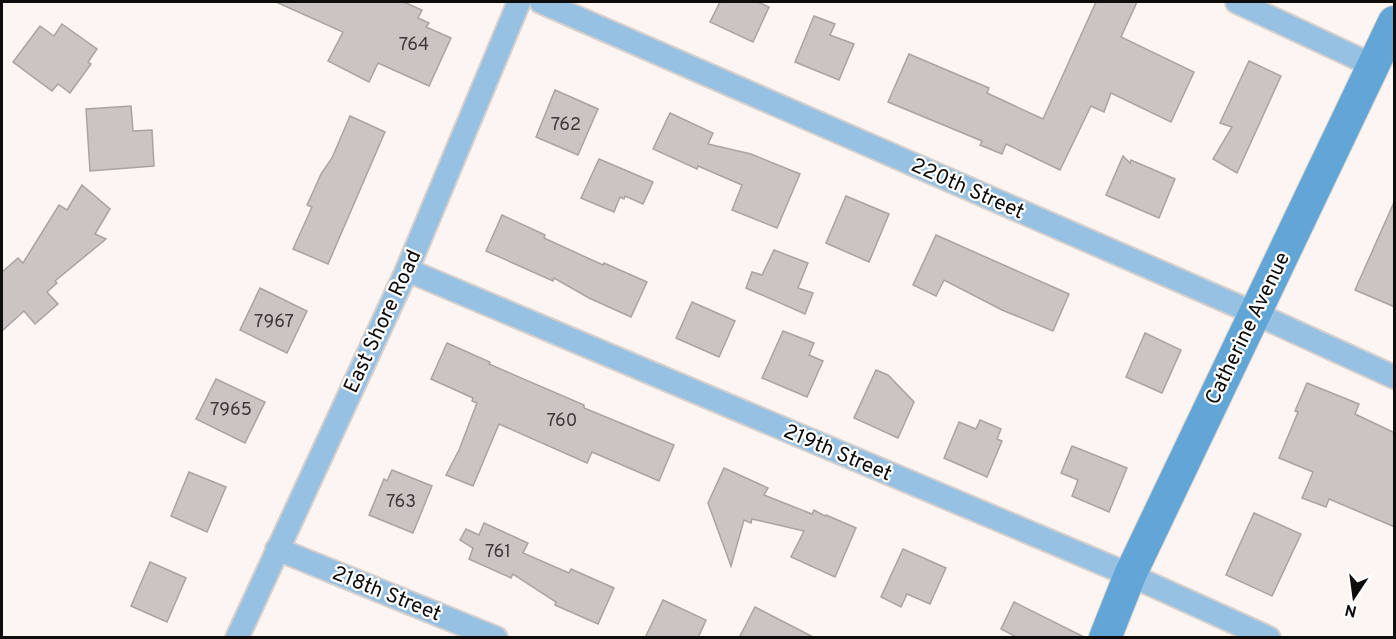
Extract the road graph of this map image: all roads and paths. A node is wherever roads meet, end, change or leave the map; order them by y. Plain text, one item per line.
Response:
1 (519, 2) edge
2 (541, 2) edge
3 (1237, 2) edge
4 (1395, 22) edge
5 (1374, 66) junction
6 (407, 270) junction
7 (1254, 313) junction
8 (1395, 377) edge
9 (277, 549) junction
10 (1130, 575) junction
11 (237, 638) edge
12 (496, 638) edge
13 (1105, 638) edge
14 (1269, 638) edge

1 - 6 street, East Shore Road
2 - 7 street, 220th Street
3 - 5 street
4 - 5 street, Catherine Avenue
5 - 7 street, Catherine Avenue
6 - 9 street, East Shore Road
6 - 10 street, 219th Street
7 - 8 street, 220th Street
7 - 10 street, Catherine Avenue
9 - 11 street, East Shore Road
9 - 12 street, 218th Street
10 - 13 street, Catherine Avenue
10 - 14 street, 219th Street

